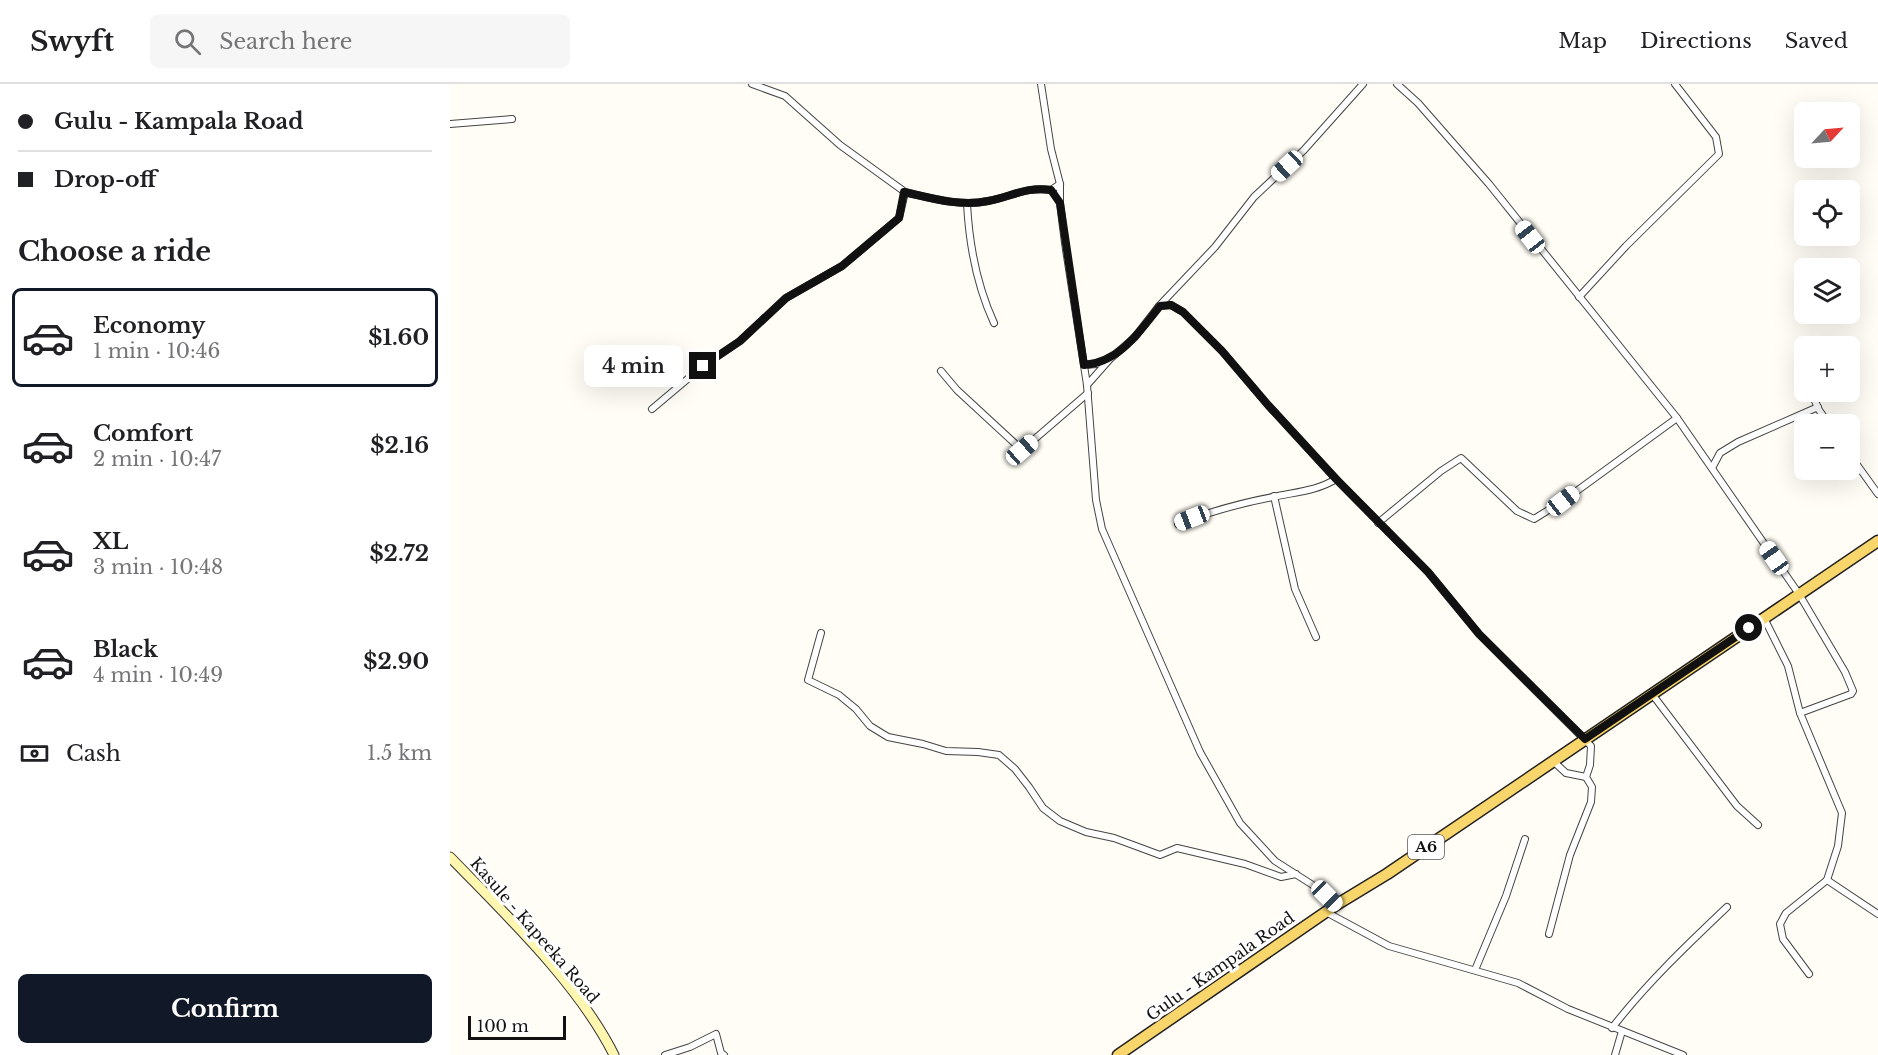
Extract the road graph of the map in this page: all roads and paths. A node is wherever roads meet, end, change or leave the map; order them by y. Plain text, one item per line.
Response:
1 (752, 84) edge
2 (1041, 84) edge
3 (1363, 84) edge
4 (1397, 84) edge
5 (1675, 84) edge
6 (512, 118) dead end
7 (450, 124) edge
8 (1060, 184) junction
9 (1051, 190) junction
10 (904, 192) junction
11 (967, 203) junction
12 (1060, 203) junction
13 (1579, 297) junction
14 (1160, 306) junction
15 (994, 323) dead end
16 (1110, 359) junction
17 (1084, 365) junction
18 (941, 371) dead end
19 (1087, 385) junction
20 (1088, 393) junction
21 (1816, 402) edge
22 (1818, 407) junction
23 (652, 409) dead end
24 (1823, 414) edge
25 (1677, 418) junction
26 (1712, 468) junction
27 (1860, 469) edge
28 (1336, 479) junction
29 (1878, 494) edge
30 (1274, 496) junction
31 (1178, 524) dead end
32 (1378, 524) junction
33 (1878, 541) edge
34 (1799, 594) junction
35 (1763, 618) junction
36 (821, 633) dead end
37 (1316, 638) dead end
38 (1652, 694) junction
39 (1800, 713) junction
40 (1585, 739) junction
41 (1552, 761) junction
42 (1586, 777) junction
43 (1758, 825) dead end
44 (1525, 839) dead end
45 (450, 857) edge
46 (1297, 874) junction
47 (1827, 880) junction
48 (1336, 905) junction
49 (1727, 907) dead end
50 (1325, 912) junction
51 (1878, 914) edge
52 (1549, 934) dead end
53 (1475, 970) junction
54 (1809, 974) dead end
55 (1612, 1028) junction
56 (1622, 1031) junction
57 (614, 1055) edge
58 (665, 1055) edge
59 (724, 1055) edge
60 (1118, 1055) edge
61 (1615, 1055) edge
62 (1683, 1055) edge

1 - 10 street
2 - 8 street
3 - 14 street
4 - 13 street
5 - 13 street
6 - 7 street
8 - 9 street
8 - 12 street
9 - 11 street
9 - 12 street
10 - 11 street
10 - 23 street
11 - 15 street
12 - 17 street
13 - 25 street
14 - 16 street
14 - 28 street
16 - 17 street
16 - 19 street
17 - 19 street
18 - 20 street
19 - 20 street
20 - 46 street
21 - 22 street
22 - 24 street
22 - 26 street
25 - 26 street
25 - 32 street
26 - 34 street
27 - 29 street
28 - 30 street
28 - 32 street
30 - 31 street
30 - 37 street
32 - 40 street
33 - 34 main road, Gulu - Kampala Road / A6
34 - 35 main road, Gulu - Kampala Road / A6
34 - 39 street
35 - 38 main road, Gulu - Kampala Road / A6
35 - 39 street
36 - 46 street
38 - 40 main road, Gulu - Kampala Road / A6
38 - 43 street
39 - 47 street
40 - 41 main road, Gulu - Kampala Road / A6
40 - 42 street
41 - 42 street
41 - 48 main road, Gulu - Kampala Road / A6
42 - 52 street
44 - 53 street
45 - 57 street, Kasule - Kapeeka Road
46 - 48 street
47 - 51 street
47 - 54 street
48 - 50 main road, Gulu - Kampala Road / A6
49 - 55 street
50 - 53 street
50 - 60 main road, Gulu - Kampala Road / A6
53 - 55 street
55 - 56 street
56 - 61 street
56 - 62 street
58 - 59 street

